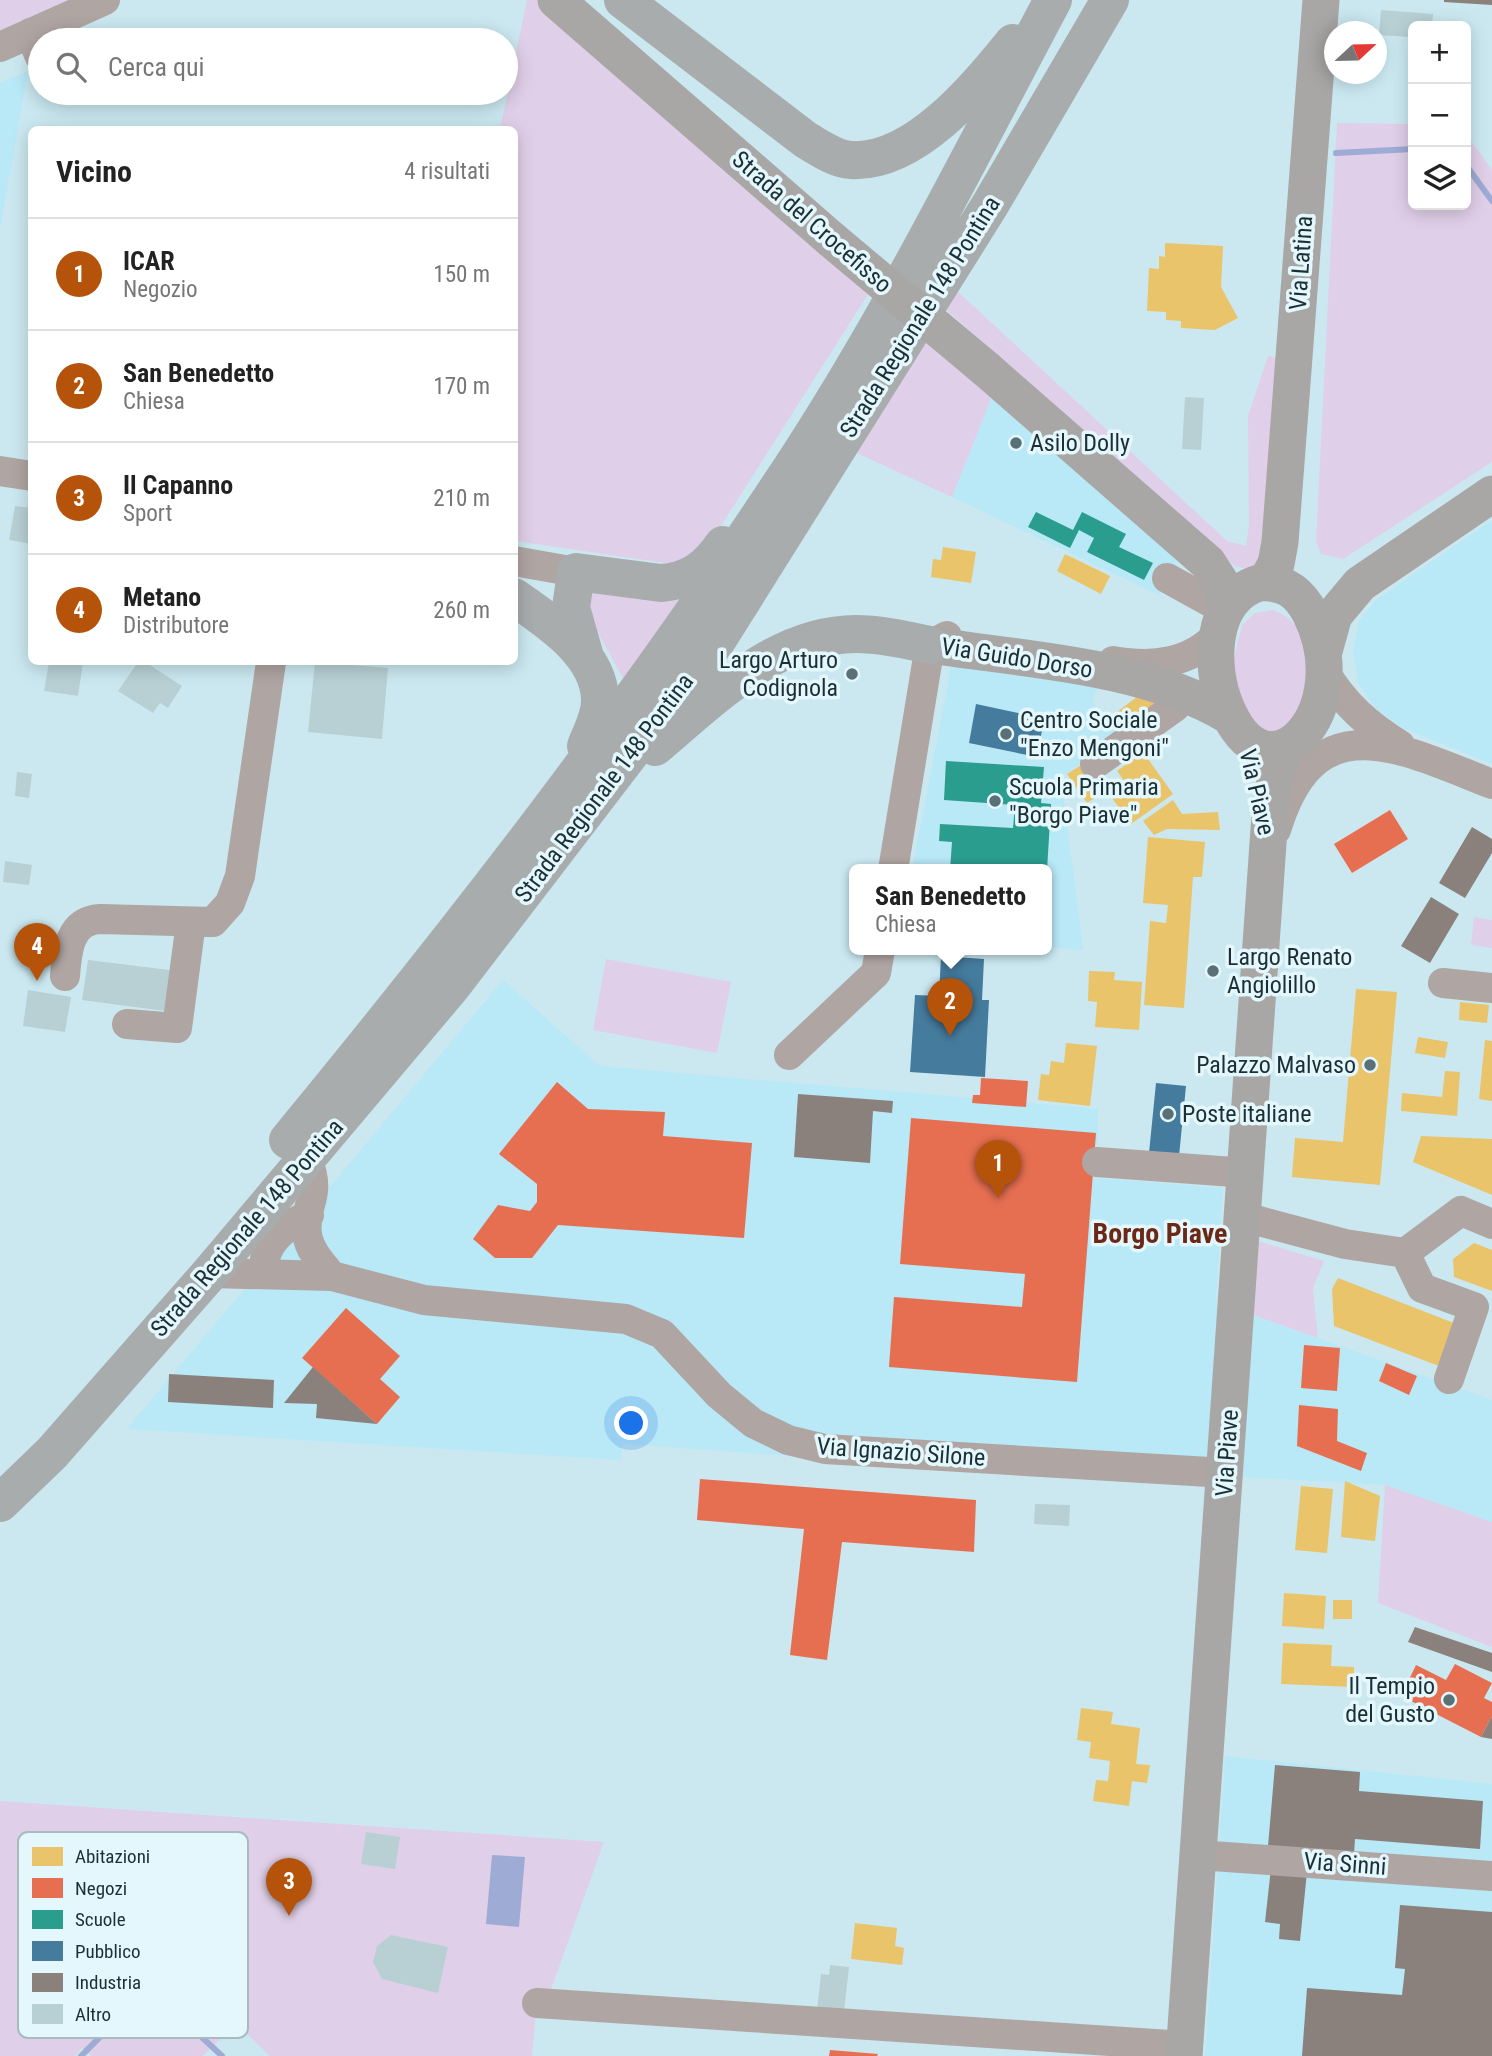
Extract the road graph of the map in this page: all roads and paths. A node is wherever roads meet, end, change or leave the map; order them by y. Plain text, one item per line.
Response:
1 (104, 0) edge
2 (556, 0) edge
3 (623, 0) edge
4 (1047, 0) edge
5 (1054, 0) edge
6 (1110, 0) edge
7 (1321, 0) edge
8 (61, 28) edge
9 (28, 45) edge
10 (0, 47) edge
11 (802, 451) junction
12 (0, 471) edge
13 (28, 475) edge
14 (1492, 495) edge
15 (1196, 552) junction
16 (518, 562) edge
17 (564, 570) junction
18 (1167, 578) dead end
19 (1360, 584) junction
20 (1279, 590) junction
21 (518, 599) edge
22 (518, 600) edge
23 (1222, 622) junction
24 (930, 645) junction
25 (585, 657) junction
26 (1325, 661) junction
27 (271, 665) edge
28 (1182, 692) junction
29 (1236, 724) junction
30 (1294, 741) junction
31 (1359, 743) junction
32 (1413, 753) junction
33 (1095, 764) dead end
34 (1492, 784) edge
35 (561, 795) junction
36 (1270, 851) junction
37 (548, 861) junction
38 (894, 864) edge
39 (202, 922) junction
40 (879, 955) edge
41 (65, 976) dead end
42 (1443, 983) dead end
43 (1492, 988) edge
44 (127, 1024) dead end
45 (789, 1055) dead end
46 (307, 1159) junction
47 (1097, 1162) dead end
48 (1247, 1173) junction
49 (309, 1215) junction
50 (1244, 1217) junction
51 (1492, 1224) edge
52 (1405, 1253) junction
53 (211, 1273) junction
54 (265, 1273) junction
55 (332, 1276) junction
56 (1449, 1379) dead end
57 (1226, 1473) junction
58 (0, 1484) edge
59 (0, 1503) edge
60 (1198, 1855) junction
61 (1492, 1876) edge
62 (537, 2003) dead end
63 (1184, 2051) edge

1 - 8 street
2 - 15 main road, Strada del Crocefisso, bridge
3 - 4 highway
5 - 11 highway, Strada Regionale 148 Pontina
6 - 37 highway, Strada Regionale 148 Pontina
7 - 20 main road, Via Latina
9 - 10 street
11 - 17 highway
11 - 35 highway, Strada Regionale 148 Pontina
12 - 13 street
14 - 19 main road
15 - 20 main road, Strada del Crocefisso
15 - 23 main road, Strada del Crocefisso
16 - 17 street
17 - 21 highway
17 - 25 highway
18 - 23 street
19 - 20 main road
19 - 26 main road
20 - 23 main road
20 - 26 main road
22 - 25 highway
23 - 24 street, Via Guido Dorso
23 - 29 main road
24 - 28 main road, Via Guido Dorso
24 - 37 highway
24 - 38 street
25 - 35 highway
26 - 30 main road
26 - 32 street
27 - 39 street
28 - 29 main road, Via Guido Dorso
28 - 33 street
29 - 30 main road
29 - 36 main road, Via Piave
30 - 31 street
30 - 36 main road, Via Piave
31 - 32 street
31 - 36 street
32 - 34 street
35 - 58 highway, Strada Regionale 148 Pontina
36 - 48 main road, Via Piave
37 - 46 highway, Strada Regionale 148 Pontina
39 - 41 street
39 - 44 street
40 - 45 street
42 - 43 street
46 - 49 street
46 - 53 highway, Strada Regionale 148 Pontina
47 - 48 street
48 - 50 main road, Via Piave
49 - 54 street
49 - 55 street
50 - 52 street
50 - 57 main road, Via Piave
51 - 52 street
52 - 56 street
53 - 54 street, Via Ignazio Silone
53 - 59 highway, Strada Regionale 148 Pontina
54 - 55 street, Via Ignazio Silone
55 - 57 street, Via Ignazio Silone
57 - 60 main road, Via Piave
60 - 61 street, Via Sinni
60 - 63 main road, Via Piave
62 - 63 street

